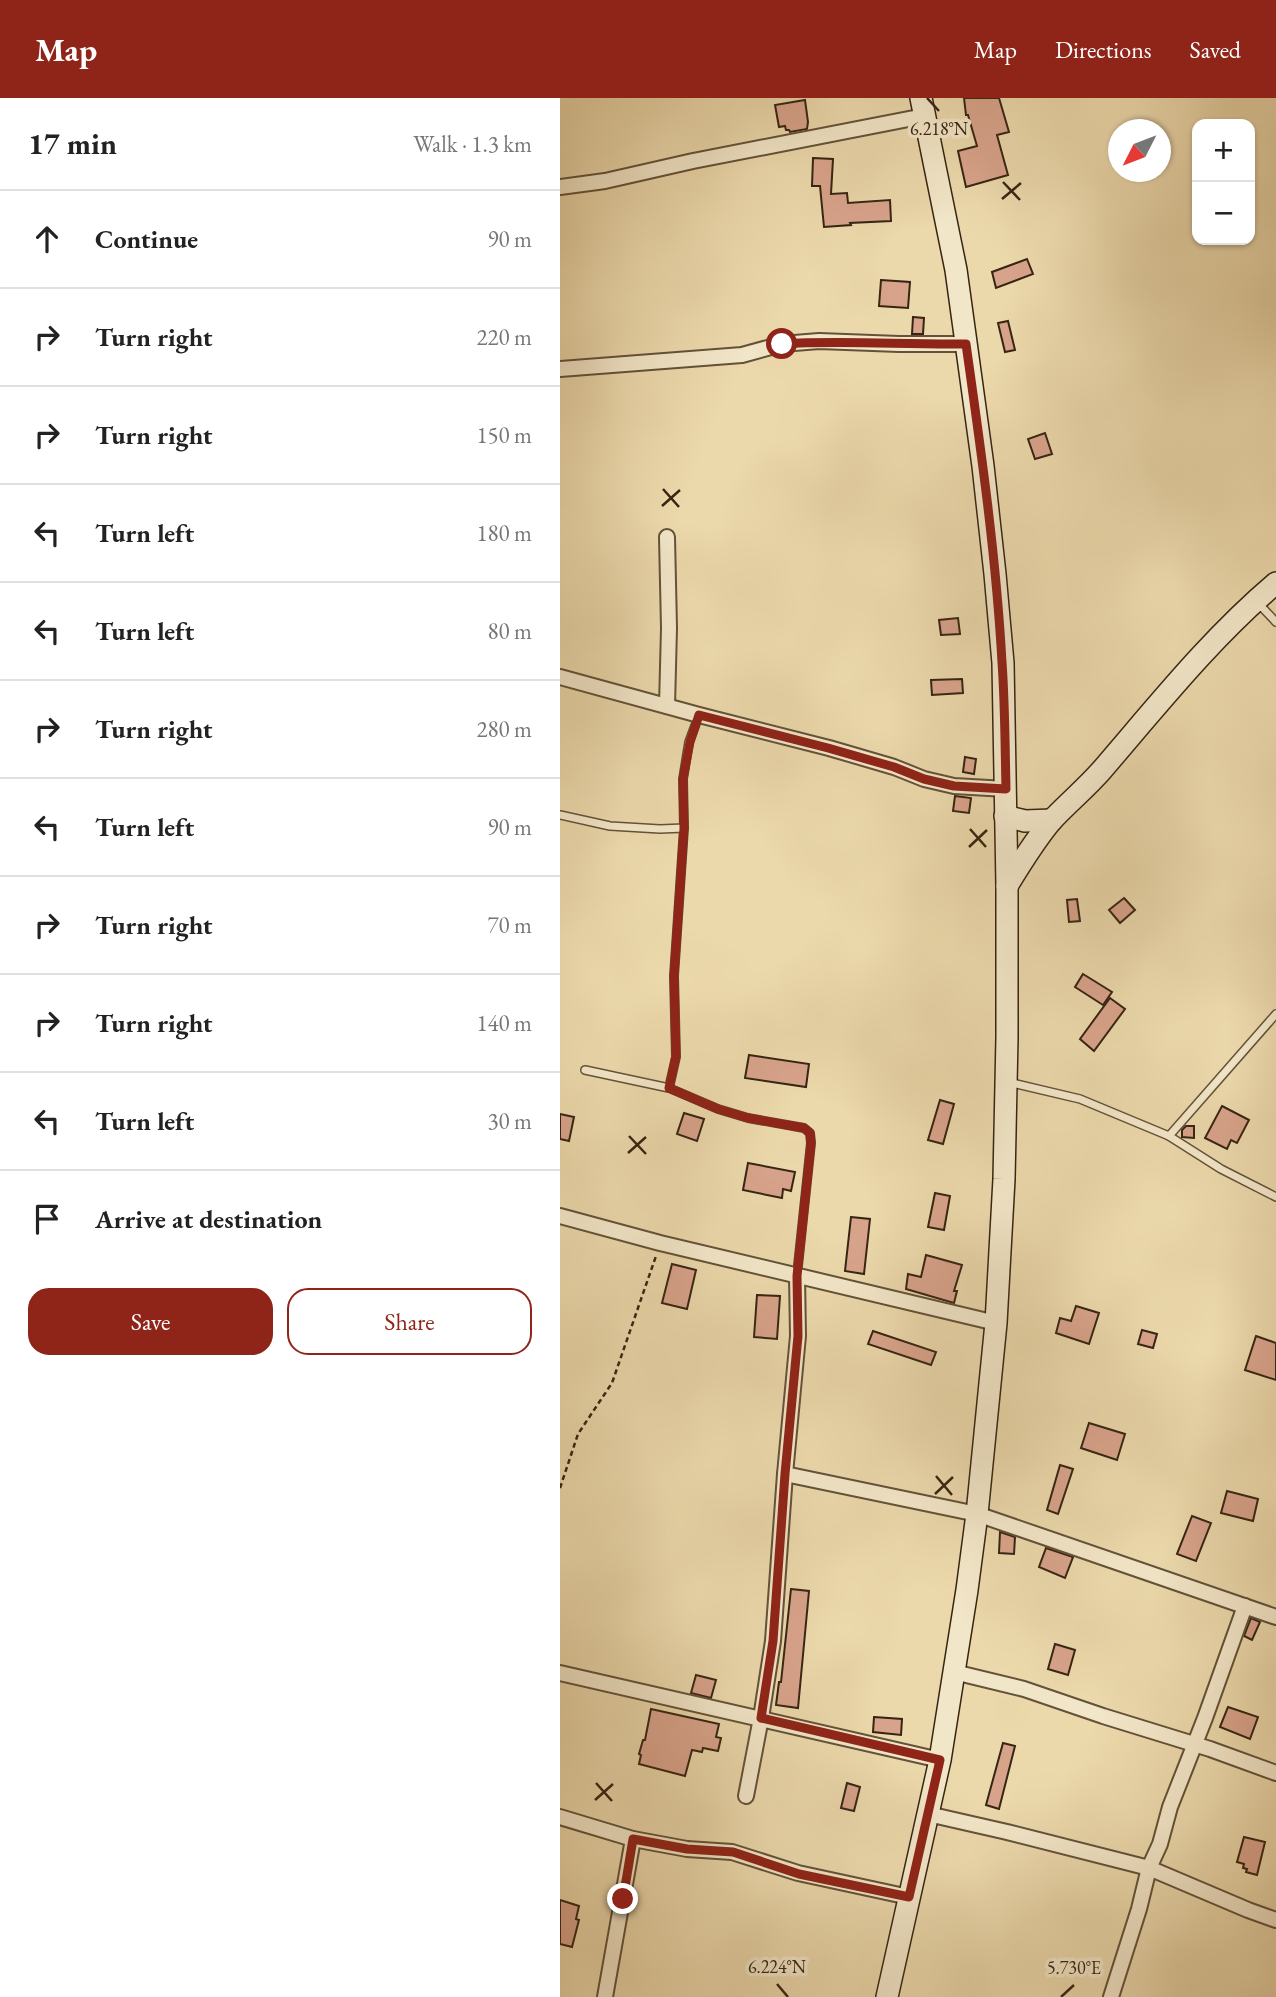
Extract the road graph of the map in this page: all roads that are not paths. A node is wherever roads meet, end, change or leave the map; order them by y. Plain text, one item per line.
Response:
1 (923, 107) edge
2 (560, 187) edge
3 (966, 344) junction
4 (560, 369) edge
5 (667, 537) dead end
6 (1276, 583) edge
7 (1255, 600) junction
8 (1276, 622) edge
9 (560, 677) edge
10 (667, 706) junction
11 (699, 715) junction
12 (1006, 789) junction
13 (560, 815) edge
14 (1005, 816) junction
15 (1052, 820) junction
16 (684, 828) junction
17 (1007, 886) junction
18 (1276, 1014) edge
19 (585, 1070) dead end
20 (1006, 1082) junction
21 (669, 1088) junction
22 (1169, 1136) junction
23 (1276, 1197) edge
24 (560, 1216) edge
25 (797, 1276) junction
26 (996, 1323) junction
27 (785, 1474) junction
28 (977, 1514) junction
29 (1245, 1605) junction
30 (1276, 1617) edge
31 (954, 1672) junction
32 (560, 1674) edge
33 (761, 1718) junction
34 (1195, 1745) junction
35 (940, 1760) junction
36 (1276, 1773) edge
37 (746, 1796) dead end
38 (928, 1814) junction
39 (560, 1817) edge
40 (633, 1839) junction
41 (1149, 1868) junction
42 (909, 1897) junction
43 (1276, 1920) edge
44 (605, 1997) edge
45 (887, 1997) edge
46 (1111, 1997) edge

1 - 2 street
1 - 3 main road
3 - 4 street
3 - 12 main road
5 - 10 street
6 - 7 main road
7 - 8 lane
7 - 15 main road
9 - 10 street
10 - 11 street
11 - 12 street
11 - 16 lane
12 - 14 main road
13 - 16 lane
14 - 15 main road
14 - 17 main road
15 - 17 main road
16 - 21 lane
17 - 20 main road
18 - 22 lane
19 - 21 lane
20 - 22 lane
20 - 26 main road
21 - 25 lane
22 - 23 lane
24 - 25 street
25 - 26 street
25 - 27 street
26 - 28 main road
27 - 28 street
27 - 33 street
28 - 29 street
28 - 31 main road
29 - 30 street
29 - 34 street
31 - 34 street
31 - 35 main road
32 - 33 street
33 - 35 street
33 - 37 street
34 - 36 street
34 - 41 street
35 - 38 main road
38 - 41 street
38 - 42 main road
39 - 40 street
40 - 42 street
40 - 44 street
41 - 43 street
41 - 46 street
42 - 45 main road

